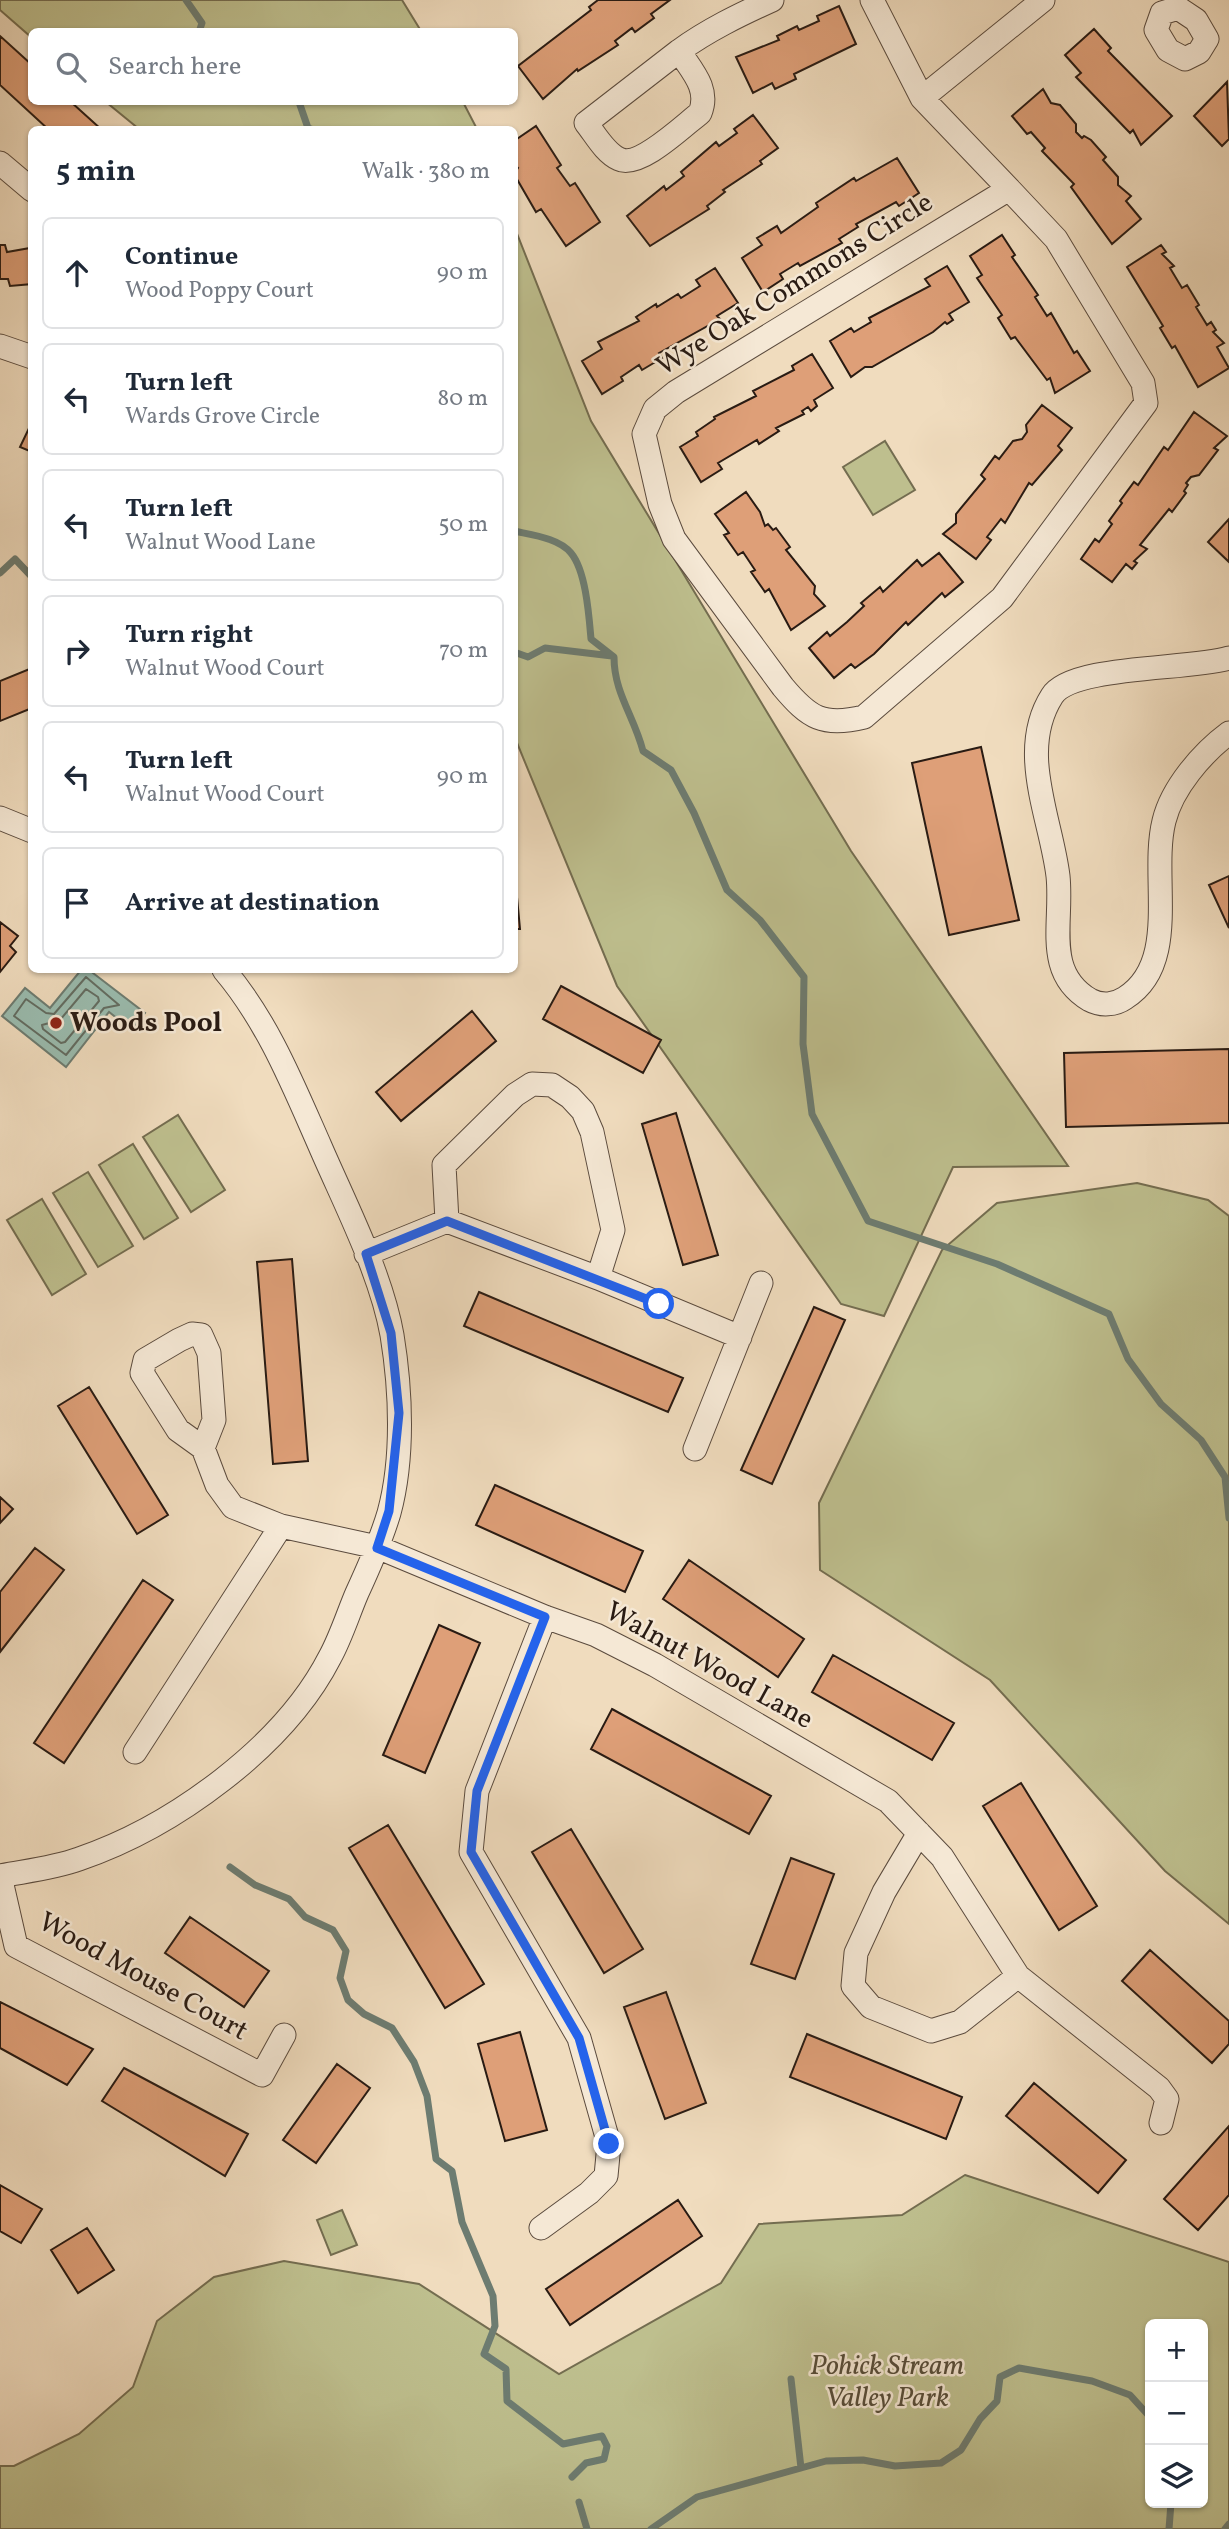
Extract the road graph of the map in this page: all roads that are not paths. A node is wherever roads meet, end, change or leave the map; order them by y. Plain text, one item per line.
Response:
1 (772, 0) edge
2 (872, 0) edge
3 (1043, 0) edge
4 (679, 51) junction
5 (922, 98) junction
6 (0, 163) edge
7 (28, 187) edge
8 (1009, 189) junction
9 (0, 346) edge
10 (28, 356) edge
11 (1229, 659) edge
12 (1229, 733) edge
13 (0, 818) edge
14 (28, 829) edge
15 (227, 973) edge
16 (447, 1221) junction
17 (366, 1254) junction
18 (598, 1278) junction
19 (761, 1283) dead end
20 (740, 1337) junction
21 (204, 1448) junction
22 (695, 1449) dead end
23 (282, 1526) junction
24 (377, 1548) junction
25 (545, 1617) junction
26 (135, 1752) dead end
27 (919, 1833) junction
28 (0, 1876) edge
29 (1018, 1976) junction
30 (284, 2035) dead end
31 (1161, 2123) dead end
32 (541, 2228) dead end

1 - 4 street
2 - 5 street, Wye Oak Commons Circle
3 - 5 street
4 - 4 street
5 - 8 street, Wye Oak Commons Circle
6 - 7 street
8 - 8 street, Wye Oak Commons Circle
9 - 10 street
11 - 12 street
13 - 14 street
15 - 17 street
16 - 17 street
16 - 18 street
16 - 18 street
17 - 24 street
18 - 20 street
19 - 20 street
20 - 22 street
21 - 21 street
21 - 23 street, Walnut Wood Lane
23 - 24 street, Walnut Wood Lane
23 - 26 street
24 - 25 street, Walnut Wood Lane
24 - 28 street
25 - 27 street, Walnut Wood Lane
25 - 32 street
27 - 29 street, Walnut Wood Lane
27 - 29 street
28 - 30 street, Wood Mouse Court
29 - 31 street, Walnut Wood Lane

